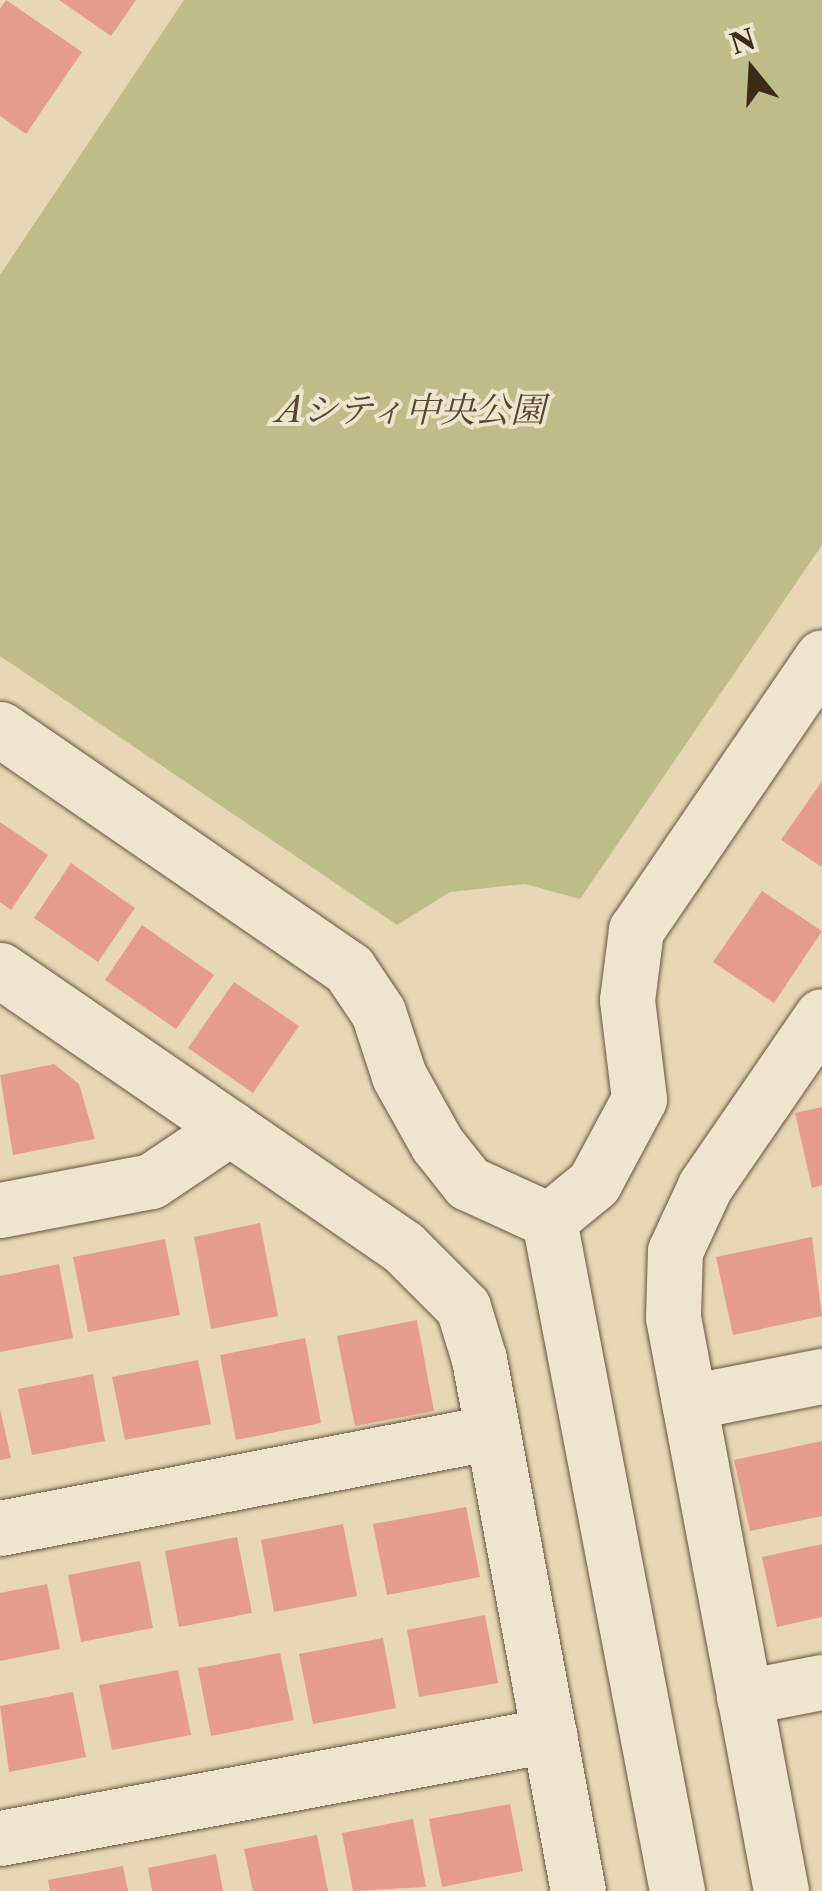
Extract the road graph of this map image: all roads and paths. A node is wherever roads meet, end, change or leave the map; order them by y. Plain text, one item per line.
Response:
1 (822, 656) edge
2 (0, 728) edge
3 (0, 970) edge
4 (816, 1033) edge
5 (230, 1128) junction
6 (0, 1210) edge
7 (550, 1220) junction
8 (822, 1376) edge
9 (689, 1402) junction
10 (493, 1432) junction
11 (0, 1528) edge
12 (822, 1682) edge
13 (744, 1697) junction
14 (549, 1736) junction
15 (0, 1838) edge
16 (578, 1891) edge
17 (677, 1891) edge
18 (781, 1891) edge

1 - 7 street
2 - 7 street
3 - 5 street
4 - 9 street
5 - 6 street
5 - 10 street
7 - 17 street
8 - 9 street
9 - 13 street
10 - 11 street
10 - 14 street
12 - 13 street
13 - 18 street
14 - 15 street
14 - 16 street

